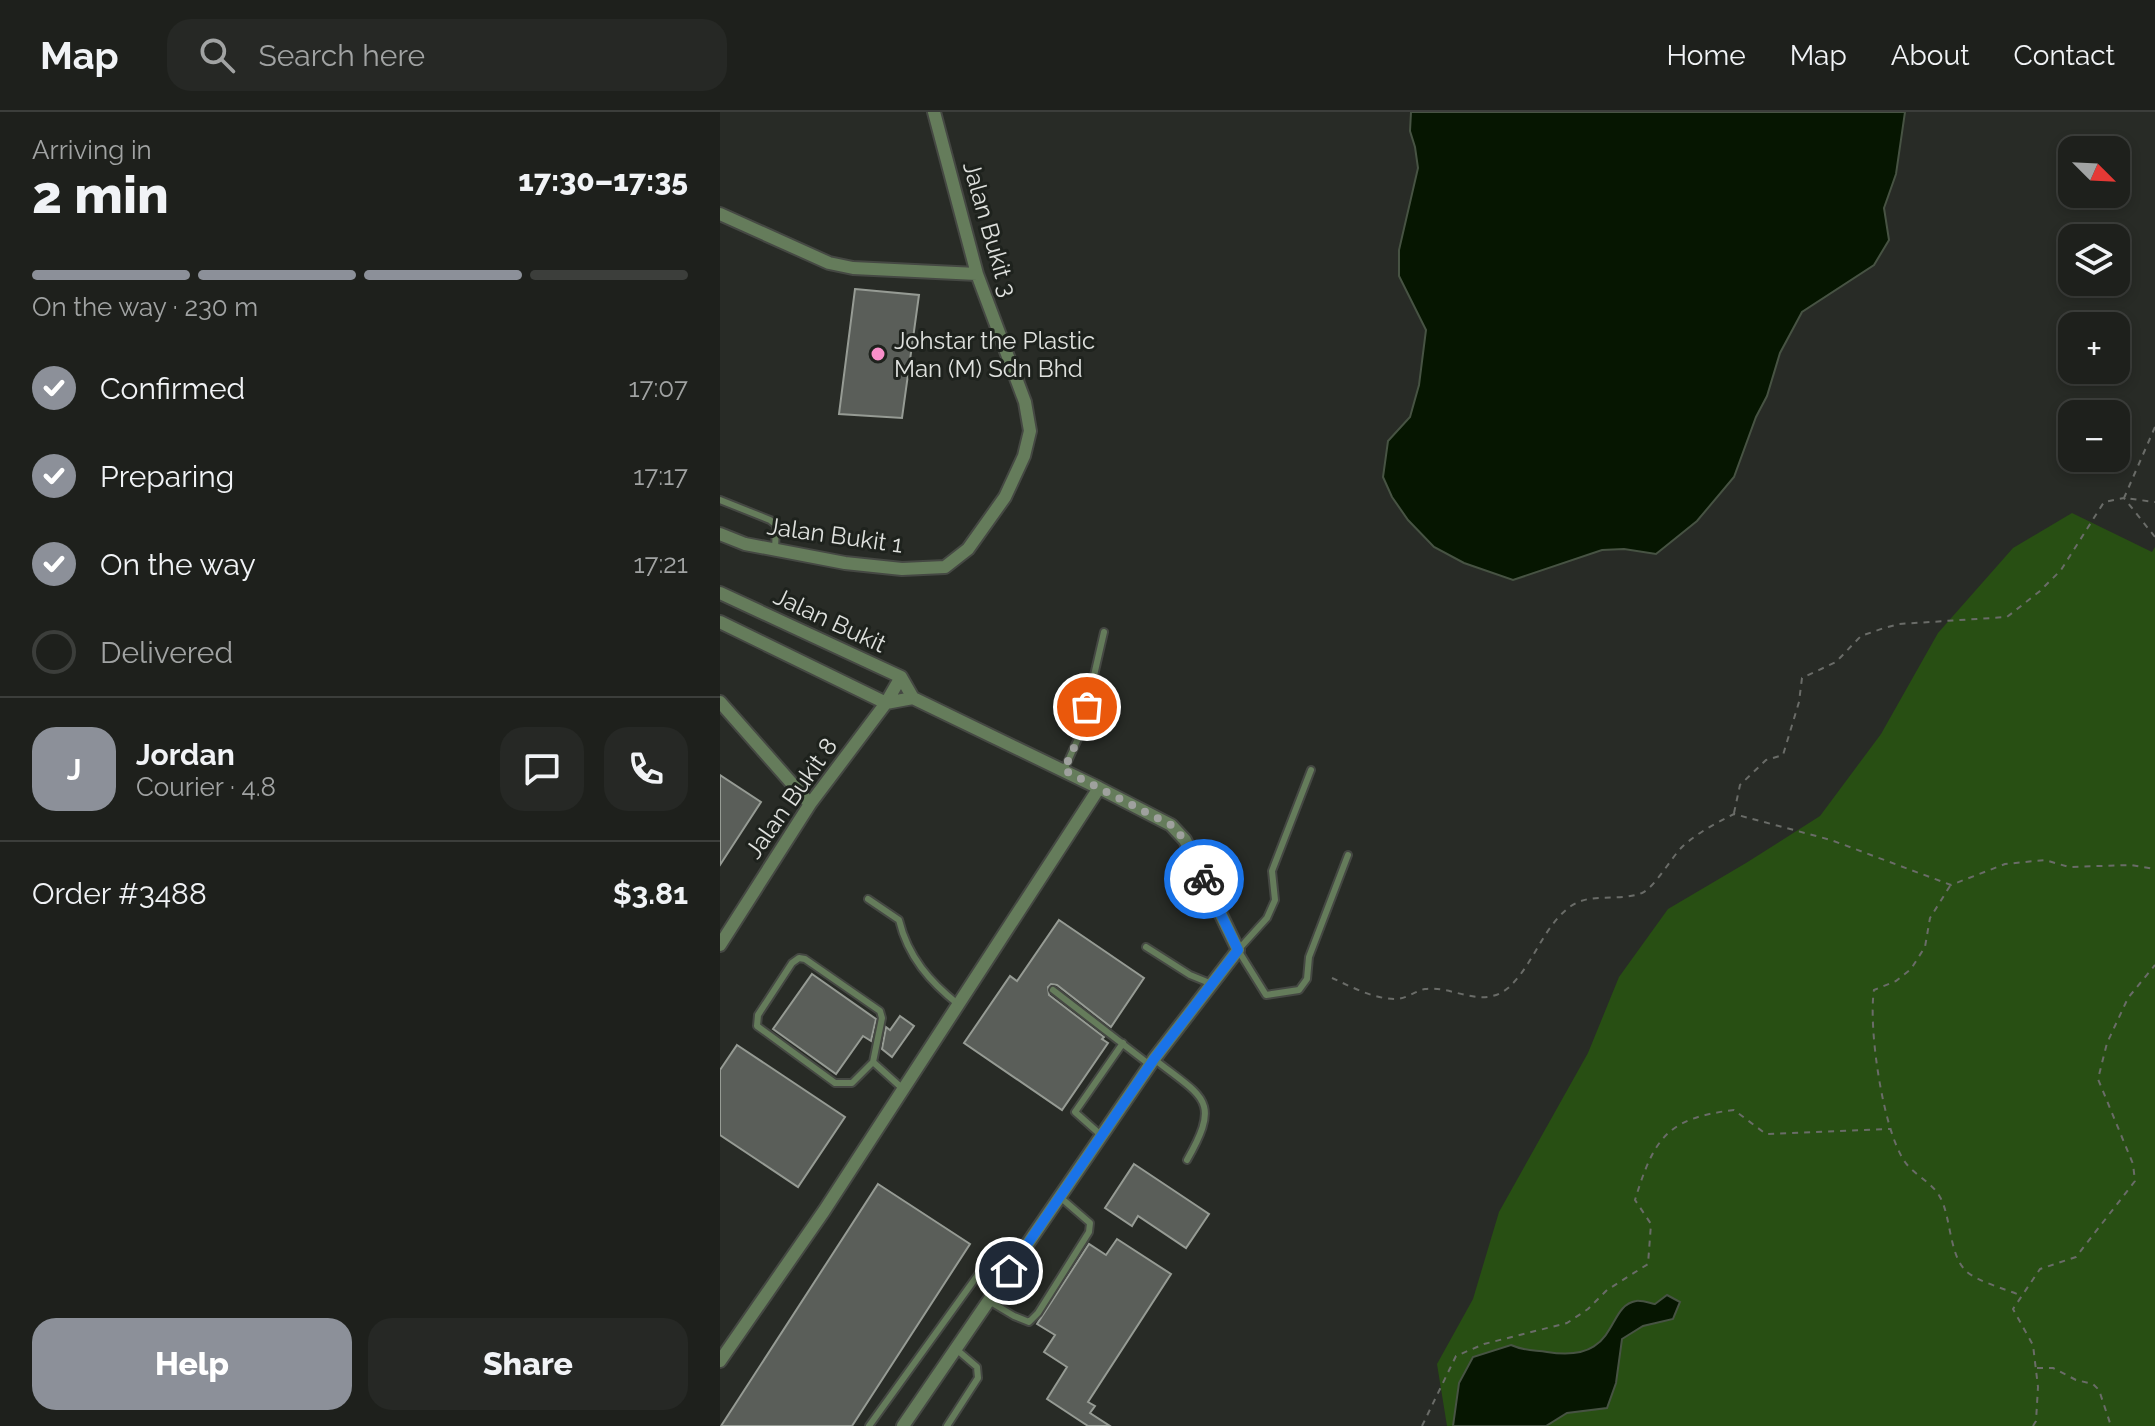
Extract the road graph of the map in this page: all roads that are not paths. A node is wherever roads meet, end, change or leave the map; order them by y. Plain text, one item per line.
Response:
1 (934, 112) edge
2 (720, 214) edge
3 (977, 274) junction
4 (720, 500) edge
5 (720, 534) edge
6 (775, 550) junction
7 (945, 567) joint
8 (720, 593) edge
9 (720, 622) edge
10 (1104, 632) dead end
11 (901, 677) junction
12 (913, 698) junction
13 (720, 702) edge
14 (886, 703) junction
15 (1064, 770) junction
16 (1311, 770) dead end
17 (1099, 788) junction
18 (810, 804) junction
19 (1348, 855) dead end
20 (868, 899) dead end
21 (720, 945) edge
22 (1146, 947) dead end
23 (1238, 950) junction
24 (1212, 984) junction
25 (1053, 990) dead end
26 (959, 1005) junction
27 (1123, 1043) junction
28 (873, 1062) junction
29 (1152, 1062) junction
30 (904, 1089) junction
31 (1102, 1136) junction
32 (1187, 1160) dead end
33 (1060, 1197) junction
34 (1009, 1271) junction
35 (989, 1301) junction
36 (956, 1349) junction
37 (720, 1361) edge
38 (869, 1426) edge
39 (903, 1426) edge
40 (947, 1426) edge

1 - 3 street, Jalan Bukit 3
2 - 3 street
3 - 7 street, Jalan Bukit 3
4 - 6 lane
5 - 6 street, Jalan Bukit 1
6 - 7 street, Jalan Bukit 1
8 - 11 street, Jalan Bukit
9 - 14 street, Jalan Bukit
10 - 15 lane
11 - 12 street, Jalan Bukit
11 - 14 street, Jalan Bukit 8
12 - 14 street
12 - 15 street
13 - 18 street
14 - 18 street, Jalan Bukit 8
15 - 17 street
16 - 23 lane
17 - 23 street
17 - 26 street
18 - 21 street, Jalan Bukit 8
19 - 23 lane
20 - 26 lane
22 - 24 lane
23 - 24 street
24 - 29 street
25 - 27 lane
26 - 30 street
27 - 29 lane
27 - 31 lane
28 - 28 lane
28 - 30 lane
29 - 31 street
29 - 32 lane
30 - 37 street
31 - 33 street
33 - 34 street
33 - 35 lane
34 - 35 street
34 - 38 lane
35 - 36 street
36 - 39 street
36 - 40 lane

